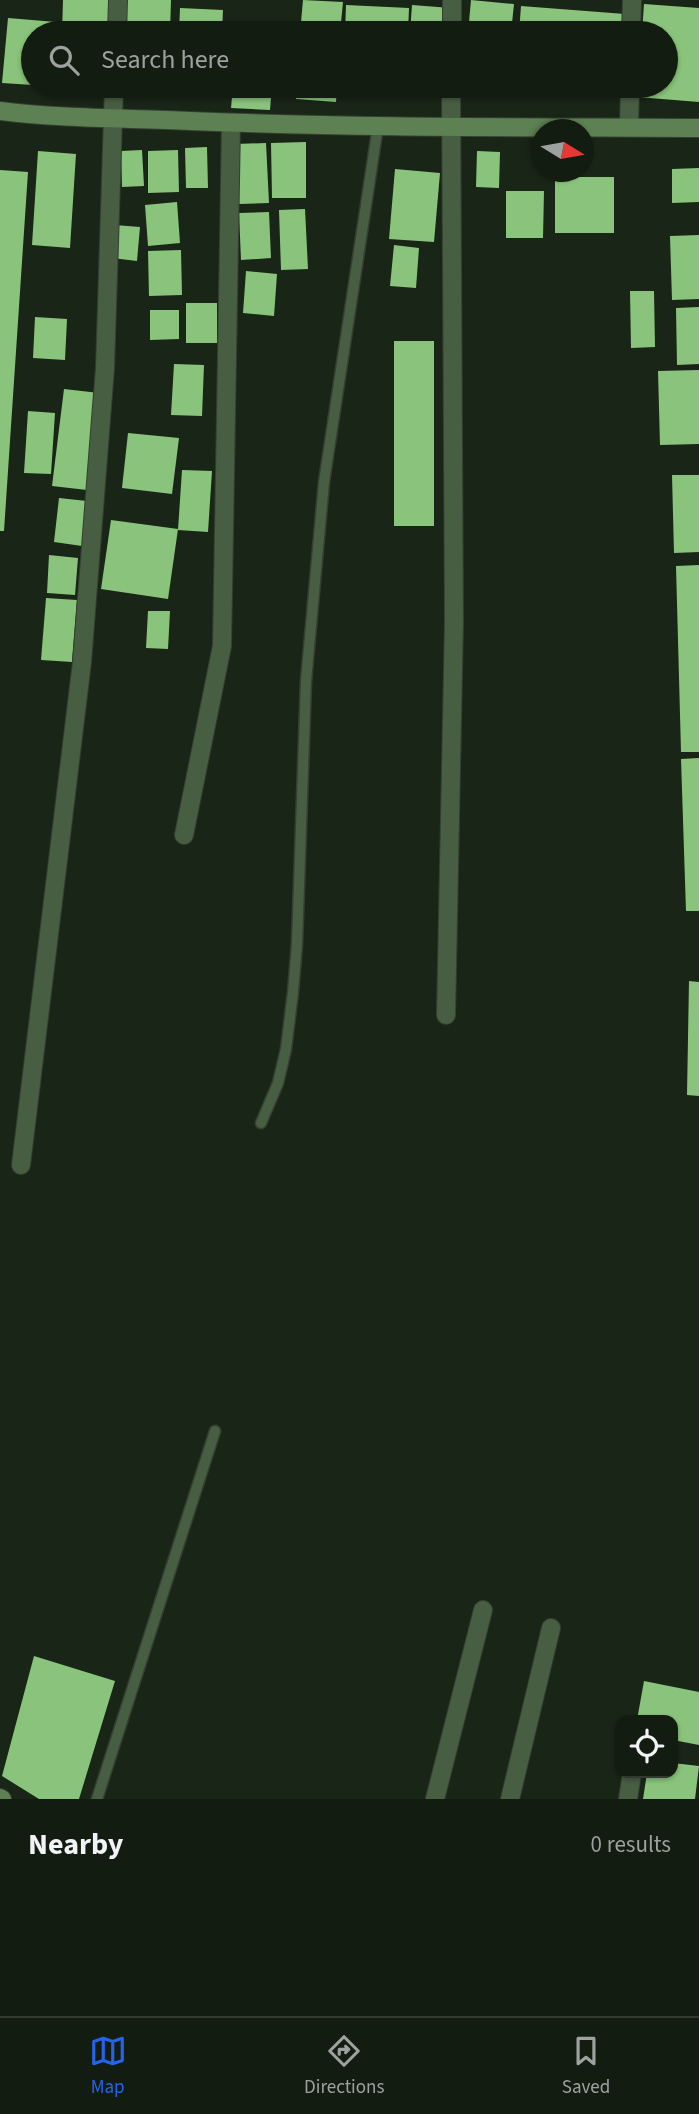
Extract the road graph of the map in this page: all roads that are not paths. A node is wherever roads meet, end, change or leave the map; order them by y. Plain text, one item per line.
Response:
1 (118, 0) edge
2 (452, 0) edge
3 (632, 0) edge
4 (117, 21) edge
5 (452, 21) edge
6 (631, 21) edge
7 (114, 98) edge
8 (451, 98) edge
9 (630, 98) edge
10 (0, 111) edge
11 (113, 120) junction
12 (231, 123) junction
13 (378, 126) junction
14 (450, 127) junction
15 (629, 127) junction
16 (699, 128) edge
17 (184, 835) dead end
18 (446, 1015) dead end
19 (261, 1123) dead end
20 (21, 1165) dead end
21 (215, 1431) dead end
22 (483, 1610) dead end
23 (551, 1629) dead end
24 (631, 1778) edge
25 (97, 1799) edge
26 (435, 1799) edge
27 (510, 1799) edge
28 (628, 1799) edge

1 - 4 street
2 - 5 street
3 - 6 street
7 - 11 street
8 - 14 street
9 - 15 street
10 - 11 street
11 - 12 street
11 - 20 street
12 - 13 street
12 - 17 street
13 - 14 street
13 - 19 lane
14 - 15 street
14 - 18 street
15 - 16 street
21 - 25 lane
22 - 26 street
23 - 27 street
24 - 28 street

